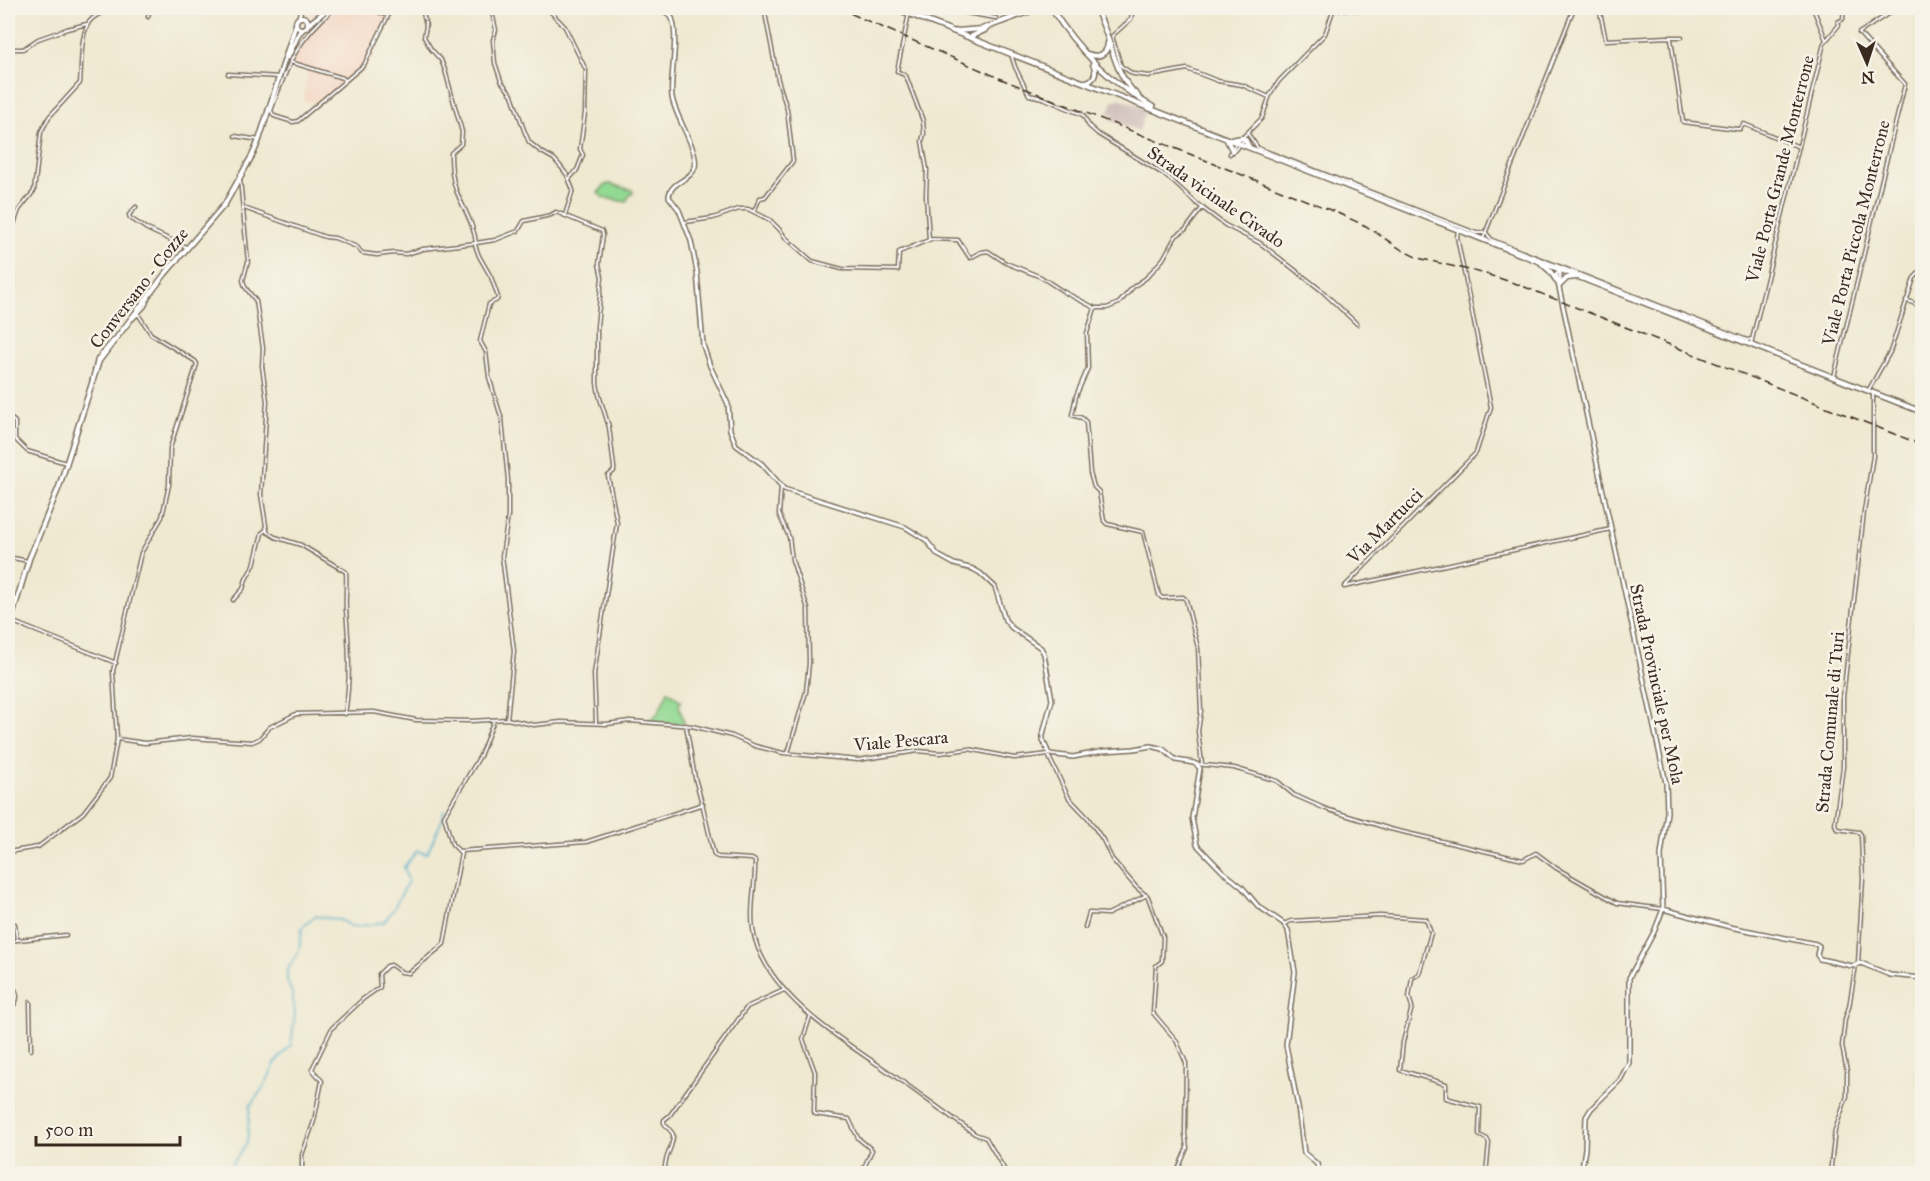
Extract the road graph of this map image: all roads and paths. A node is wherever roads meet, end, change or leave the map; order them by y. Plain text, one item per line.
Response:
1 (116, 8) edge
2 (150, 8) edge
3 (329, 8) edge
4 (335, 8) edge
5 (368, 8) edge
6 (422, 8) edge
7 (491, 8) edge
8 (547, 8) edge
9 (659, 8) edge
10 (764, 8) edge
11 (894, 8) edge
12 (936, 8) edge
13 (1039, 8) edge
14 (1051, 8) edge
15 (1095, 8) edge
16 (1133, 8) edge
17 (1334, 8) edge
18 (1369, 8) edge
19 (1574, 8) edge
20 (1599, 8) edge
21 (1813, 8) edge
22 (1844, 8) edge
23 (1897, 8) edge
24 (301, 9) edge
25 (909, 13) junction
26 (148, 17) dead end
27 (996, 18) dead end
28 (308, 19) junction
29 (87, 24) junction
30 (296, 24) junction
31 (996, 24) junction
32 (314, 27) junction
33 (303, 29) junction
34 (953, 30) junction
35 (976, 30) junction
36 (985, 30) junction
37 (1109, 36) junction
38 (305, 37) junction
39 (969, 37) junction
40 (1668, 37) junction
41 (1682, 37) dead end
42 (1826, 40) junction
43 (985, 43) junction
44 (8, 49) edge
45 (1082, 50) junction
46 (289, 54) junction
47 (1011, 54) junction
48 (1086, 54) junction
49 (290, 62) junction
50 (228, 74) dead end
51 (279, 77) junction
52 (345, 80) junction
53 (1084, 82) junction
54 (1269, 97) junction
55 (1148, 105) junction
56 (1169, 116) junction
57 (235, 136) dead end
58 (1245, 137) junction
59 (259, 140) junction
60 (1228, 140) junction
61 (1239, 144) junction
62 (1799, 147) junction
63 (1250, 148) junction
64 (1232, 152) junction
65 (240, 178) junction
66 (569, 179) junction
67 (136, 207) dead end
68 (243, 208) junction
69 (1202, 208) junction
70 (753, 211) junction
71 (565, 215) junction
72 (685, 222) junction
73 (1458, 230) junction
74 (1486, 233) junction
75 (930, 239) junction
76 (1483, 239) junction
77 (8, 241) edge
78 (476, 243) junction
79 (186, 247) junction
80 (1533, 259) junction
81 (8, 266) edge
82 (1560, 270) junction
83 (1923, 270) edge
84 (1584, 279) junction
85 (1559, 286) junction
86 (150, 292) junction
87 (1906, 300) junction
88 (8, 307) edge
89 (1923, 307) edge
90 (1095, 308) junction
91 (138, 314) junction
92 (125, 324) junction
93 (1357, 324) dead end
94 (1751, 342) junction
95 (1834, 377) junction
96 (1868, 391) junction
97 (1873, 393) junction
98 (1923, 412) edge
99 (8, 416) edge
100 (66, 463) junction
101 (781, 487) junction
102 (267, 529) junction
103 (1611, 530) junction
104 (8, 557) edge
105 (28, 561) junction
106 (233, 600) dead end
107 (9, 625) edge
108 (116, 663) junction
109 (345, 714) junction
110 (507, 719) junction
111 (494, 720) junction
112 (596, 723) junction
113 (686, 725) junction
114 (117, 739) junction
115 (788, 753) junction
116 (1049, 755) junction
117 (1194, 764) junction
118 (1202, 764) junction
119 (703, 804) junction
120 (460, 851) junction
121 (8, 852) edge
122 (1147, 896) junction
123 (1663, 909) junction
124 (15, 924) dead end
125 (1284, 924) junction
126 (1085, 927) dead end
127 (66, 935) dead end
128 (17, 940) junction
129 (8, 941) edge
130 (1857, 964) junction
131 (1923, 978) edge
132 (8, 981) edge
133 (784, 990) junction
134 (30, 1002) dead end
135 (8, 1011) edge
136 (810, 1017) junction
137 (31, 1050) dead end
138 (302, 1173) edge
139 (671, 1173) edge
140 (861, 1173) edge
141 (1007, 1173) edge
142 (1176, 1173) edge
143 (1319, 1173) edge
144 (1486, 1173) edge
145 (1581, 1173) edge
146 (1830, 1173) edge

1 - 29 street
2 - 26 street
3 - 28 main road
4 - 32 street
5 - 52 street
6 - 78 street
7 - 66 street
8 - 66 street
9 - 72 street
10 - 70 street
11 - 25 main road
12 - 27 street
13 - 31 main road
14 - 45 main road
15 - 37 main road
16 - 37 street
17 - 18 street
17 - 54 street
19 - 74 street
20 - 40 street
21 - 42 street
22 - 42 street, Viale Porta Grande Monterrone
23 - 95 street, Viale Porta Piccola Monterrone
24 - 28 street
25 - 34 main road
25 - 75 street
28 - 30 main road
28 - 32 street
28 - 33 main road
29 - 44 street
29 - 77 street
30 - 33 main road
30 - 51 main road
31 - 35 main road
31 - 36 main road
32 - 38 street
33 - 46 main road
34 - 35 main road
34 - 39 main road
35 - 39 main road
36 - 39 main road
36 - 43 main road
37 - 45 main road
37 - 54 street
37 - 55 main road
38 - 46 street
38 - 49 street
39 - 43 main road
40 - 41 street
40 - 62 street
42 - 62 street, Viale Porta Grande Monterrone
43 - 47 main road
45 - 48 main road
46 - 51 main road
47 - 53 main road
47 - 69 street, Strada vicinale Civado
48 - 53 main road
48 - 55 main road
49 - 52 street
49 - 52 street
50 - 51 street
51 - 59 main road, Conversano - Cozze
53 - 56 main road
54 - 58 street
55 - 56 main road
56 - 60 main road
57 - 59 street
58 - 60 main road
58 - 61 street
58 - 63 main road
58 - 74 street
59 - 65 main road, Conversano - Cozze
60 - 61 main road
60 - 64 main road
61 - 63 main road
61 - 64 street
62 - 94 street, Viale Porta Grande Monterrone
63 - 64 main road
63 - 73 main road
65 - 68 street
65 - 79 main road, Conversano - Cozze
66 - 71 street
67 - 79 street
68 - 78 street
68 - 102 street
69 - 90 street
69 - 93 street, Strada vicinale Civado
70 - 72 street
70 - 75 street
71 - 78 street
71 - 112 street
72 - 101 street
73 - 76 main road
73 - 103 street, Via Martucci
74 - 76 street
74 - 94 street
75 - 90 street
76 - 80 main road
78 - 110 street
79 - 86 main road, Conversano - Cozze
80 - 82 main road
80 - 85 main road
81 - 88 street
82 - 84 main road
82 - 85 street
83 - 87 street
84 - 85 main road
84 - 94 main road
85 - 103 street, Strada Provinciale per Mola
86 - 91 street
86 - 92 main road, Conversano - Cozze
87 - 89 street
87 - 96 street
90 - 118 street
91 - 92 street
91 - 108 street
92 - 100 main road, Conversano - Cozze
94 - 95 main road
95 - 96 main road
96 - 97 main road
97 - 98 main road
97 - 130 street, Strada Comunale di Turi
99 - 100 street
100 - 105 main road, Conversano - Cozze
101 - 115 street
101 - 116 street
102 - 106 street
102 - 109 street
103 - 123 street, Strada Provinciale per Mola
104 - 105 street
105 - 107 main road, Conversano - Cozze
107 - 108 street
108 - 114 street
109 - 111 street, Viale Pescara
109 - 114 street, Viale Pescara
110 - 111 street, Viale Pescara
110 - 112 street, Viale Pescara
111 - 120 street
112 - 113 street, Viale Pescara
113 - 115 street, Viale Pescara
113 - 119 street
114 - 121 street
115 - 116 street, Viale Pescara
116 - 117 street
116 - 122 street
117 - 118 street
117 - 125 street
118 - 123 street
119 - 120 street
119 - 133 street
120 - 138 street
122 - 126 street
122 - 142 street
123 - 130 street
123 - 145 street, Strada Provinciale per Mola
124 - 128 street
125 - 143 street
125 - 144 street
127 - 128 street
128 - 129 street
130 - 131 street
130 - 146 street
132 - 135 street
133 - 136 street
133 - 139 street
134 - 137 street
136 - 140 street
136 - 141 street

